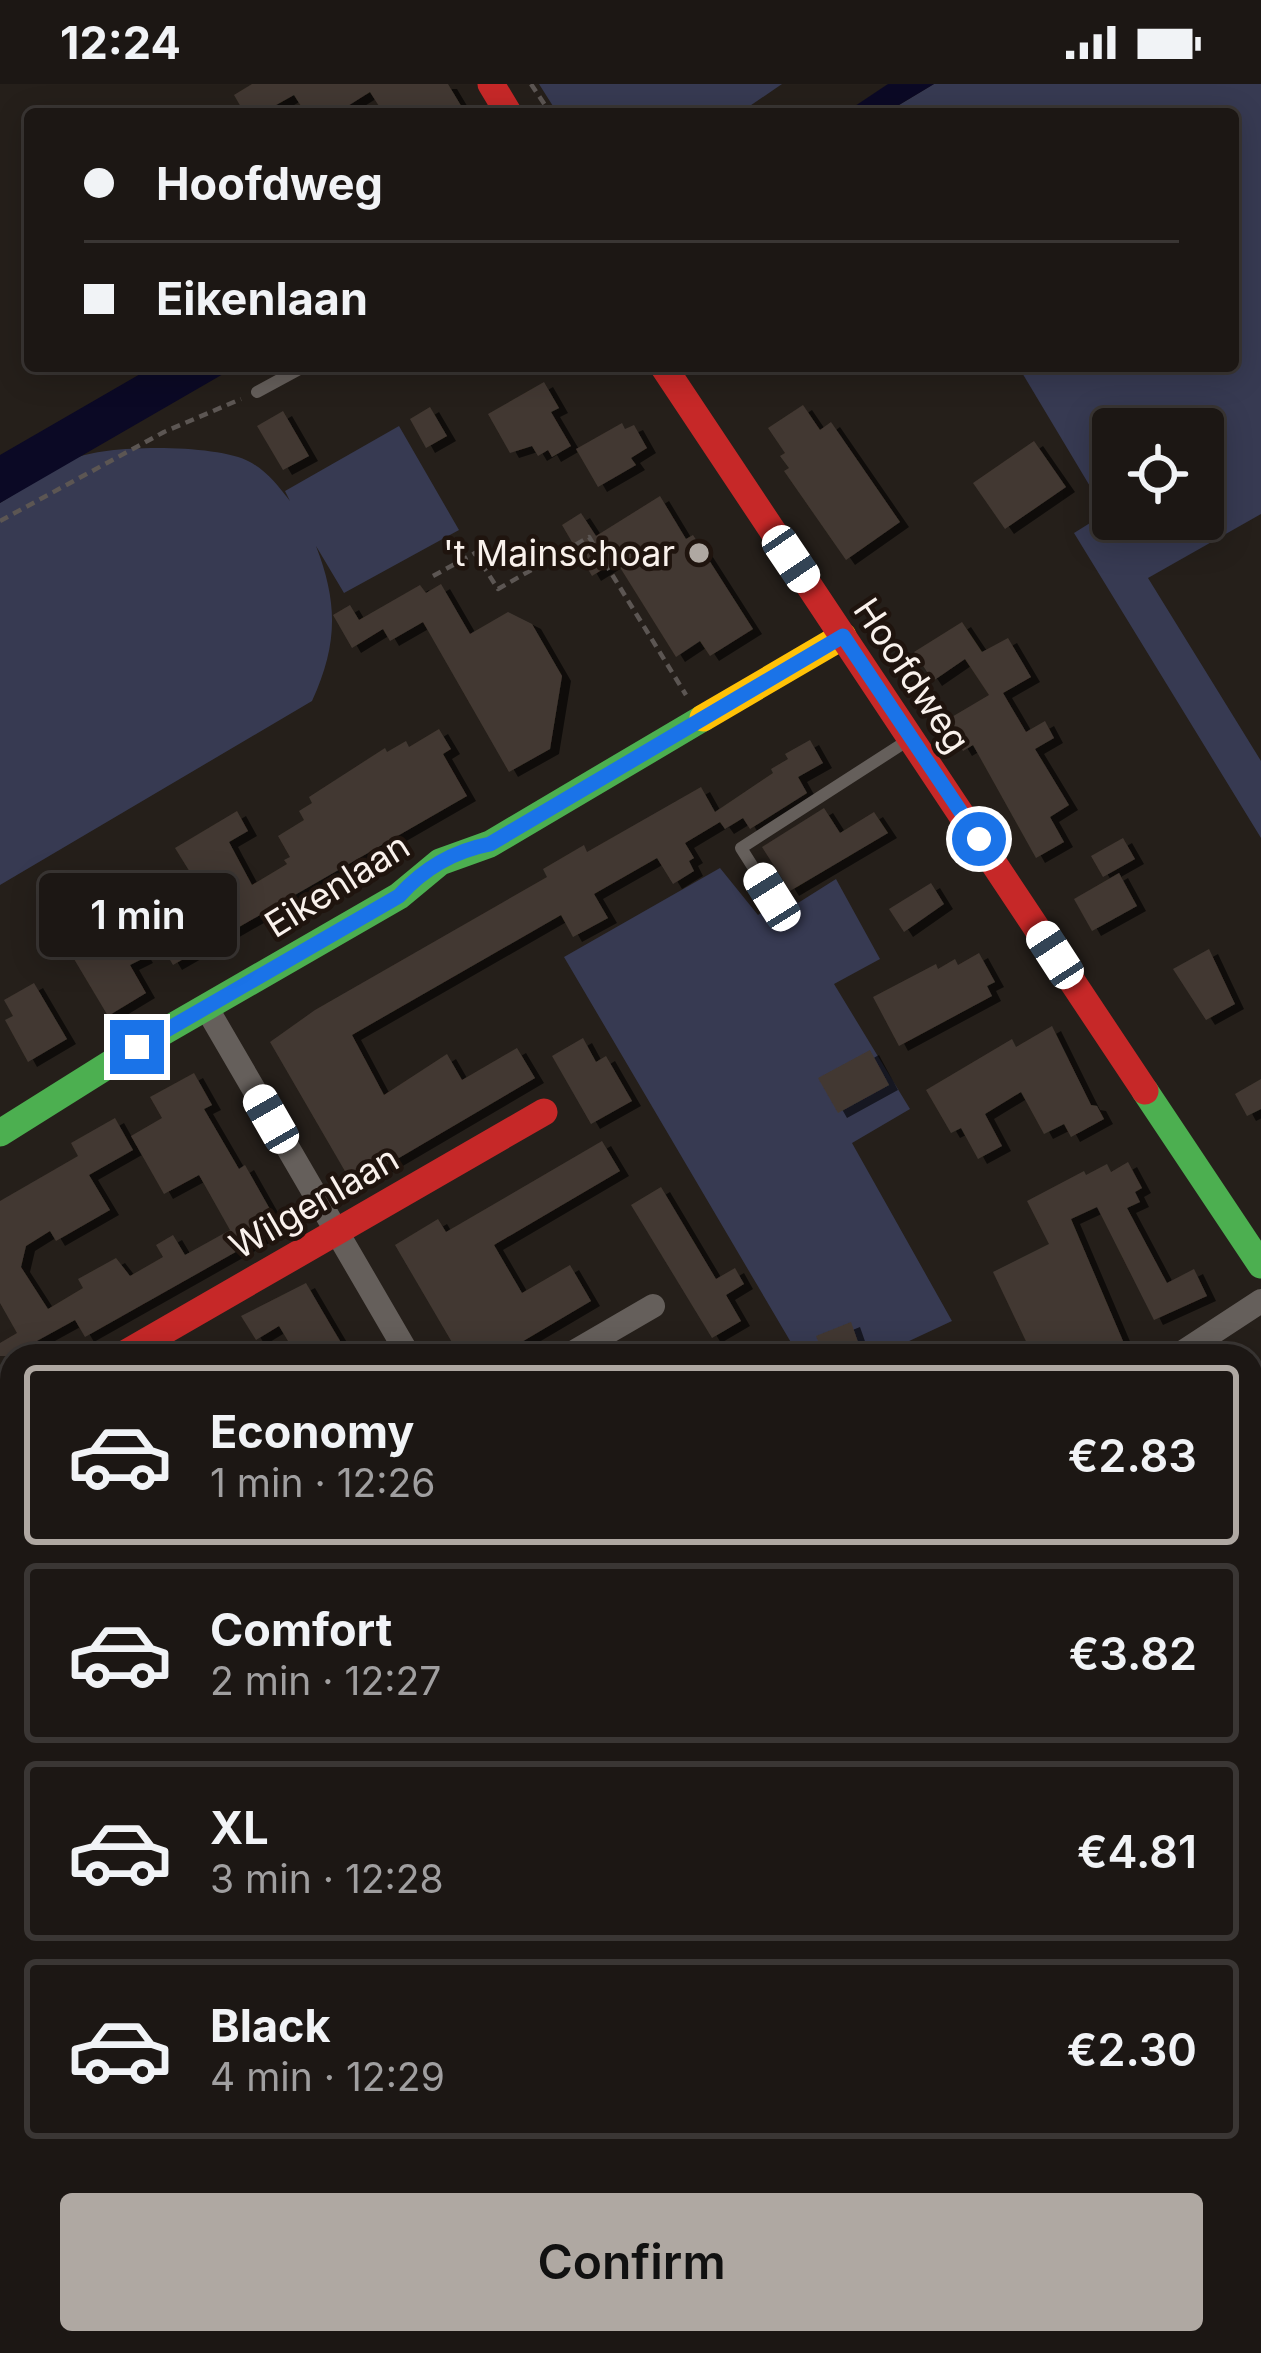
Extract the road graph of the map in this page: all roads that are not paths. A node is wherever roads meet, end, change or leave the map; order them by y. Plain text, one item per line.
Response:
1 (293, 372) edge
2 (666, 372) edge
3 (257, 392) road end
4 (843, 636) junction
5 (911, 739) junction
6 (772, 897) dead end
7 (206, 1007) junction
8 (544, 1112) dead end
9 (0, 1133) edge
10 (336, 1230) junction
11 (1261, 1265) edge
12 (1261, 1301) edge
13 (653, 1306) dead end
14 (141, 1344) edge
15 (402, 1344) edge
16 (588, 1344) edge
17 (1195, 1344) edge

1 - 3 lane
2 - 4 street, Hoofdweg
4 - 5 street, Hoofdweg
4 - 7 street, Eikenlaan
5 - 6 lane
5 - 11 street, Hoofdweg
7 - 9 street, Eikenlaan
7 - 10 street
8 - 10 street, Wilgenlaan
10 - 14 street, Wilgenlaan
10 - 15 street
12 - 17 street
13 - 16 street

